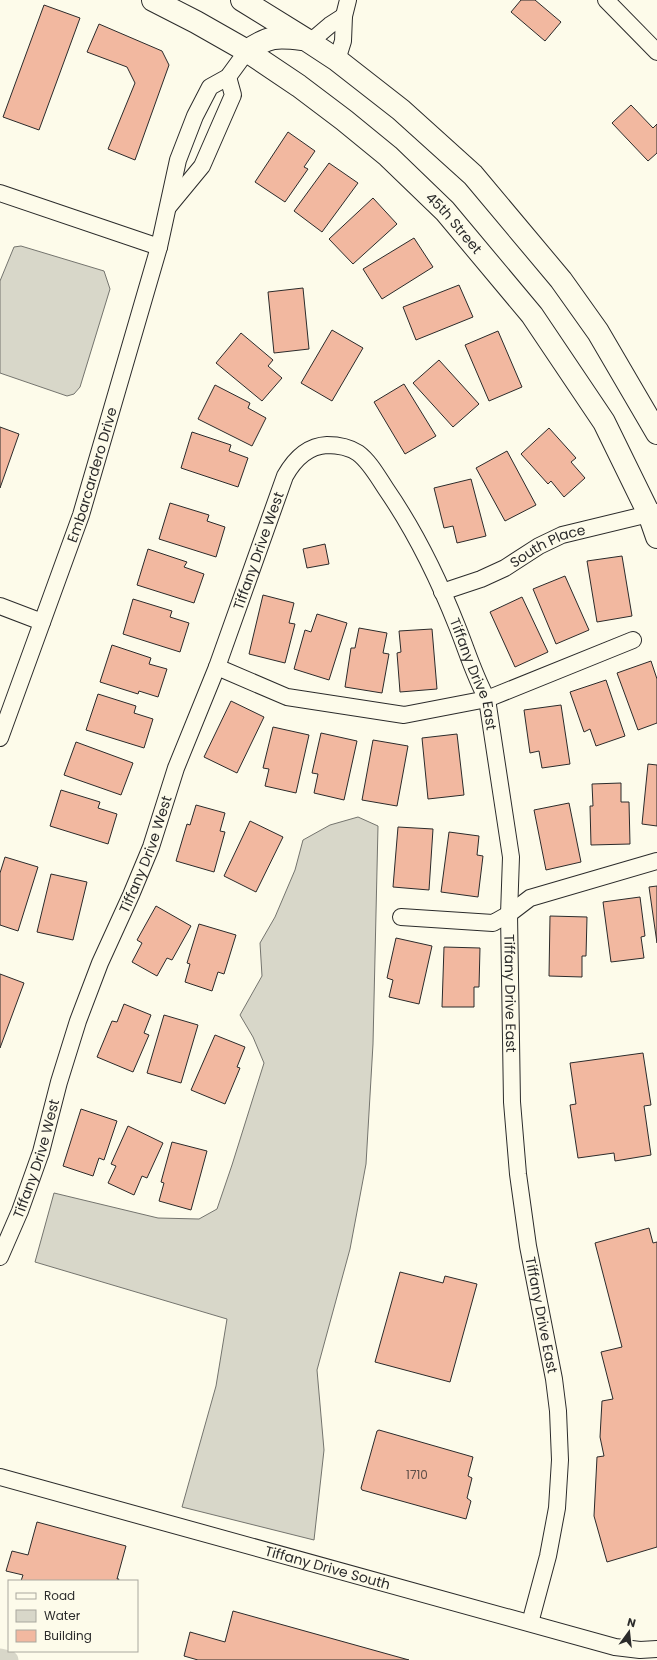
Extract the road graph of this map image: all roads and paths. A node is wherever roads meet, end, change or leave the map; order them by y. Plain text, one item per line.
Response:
1 (153, 0) edge
2 (242, 0) edge
3 (348, 0) edge
4 (606, 0) edge
5 (344, 16) junction
6 (308, 40) junction
7 (247, 51) junction
8 (657, 52) edge
9 (337, 60) junction
10 (228, 77) junction
11 (0, 192) edge
12 (168, 207) junction
13 (159, 247) junction
14 (657, 433) edge
15 (300, 456) joint
16 (653, 513) edge
17 (657, 537) edge
18 (442, 592) junction
19 (0, 606) edge
20 (42, 622) junction
21 (633, 640) dead end
22 (218, 667) junction
23 (487, 699) junction
24 (0, 738) edge
25 (657, 861) edge
26 (509, 914) junction
27 (401, 916) dead end
28 (0, 1257) edge
29 (0, 1477) edge
30 (530, 1623) junction
31 (657, 1649) edge

1 - 7 main road, 45th Street
2 - 6 main road
3 - 5 street
4 - 8 street
5 - 6 street
5 - 9 street
6 - 7 main road
6 - 9 main road
7 - 10 street, Embarcardero Drive
7 - 16 main road, 45th Street
9 - 14 main road
10 - 12 street, Embarcardero Drive
10 - 12 street, Embarcardero Drive
11 - 13 street
12 - 13 street, Embarcardero Drive
13 - 20 street, Embarcardero Drive
15 - 18 street, Tiffany Drive East
15 - 22 street, Tiffany Drive West
16 - 17 main road, 45th Street
16 - 18 street, South Place
18 - 23 street, Tiffany Drive East
19 - 20 street
20 - 24 street, Embarcardero Drive
21 - 23 street
22 - 23 street
22 - 28 street, Tiffany Drive West
23 - 26 street, Tiffany Drive East
25 - 26 street
26 - 27 street
26 - 30 street, Tiffany Drive East
29 - 30 street, Tiffany Drive South
30 - 31 street, Tiffany Drive South

